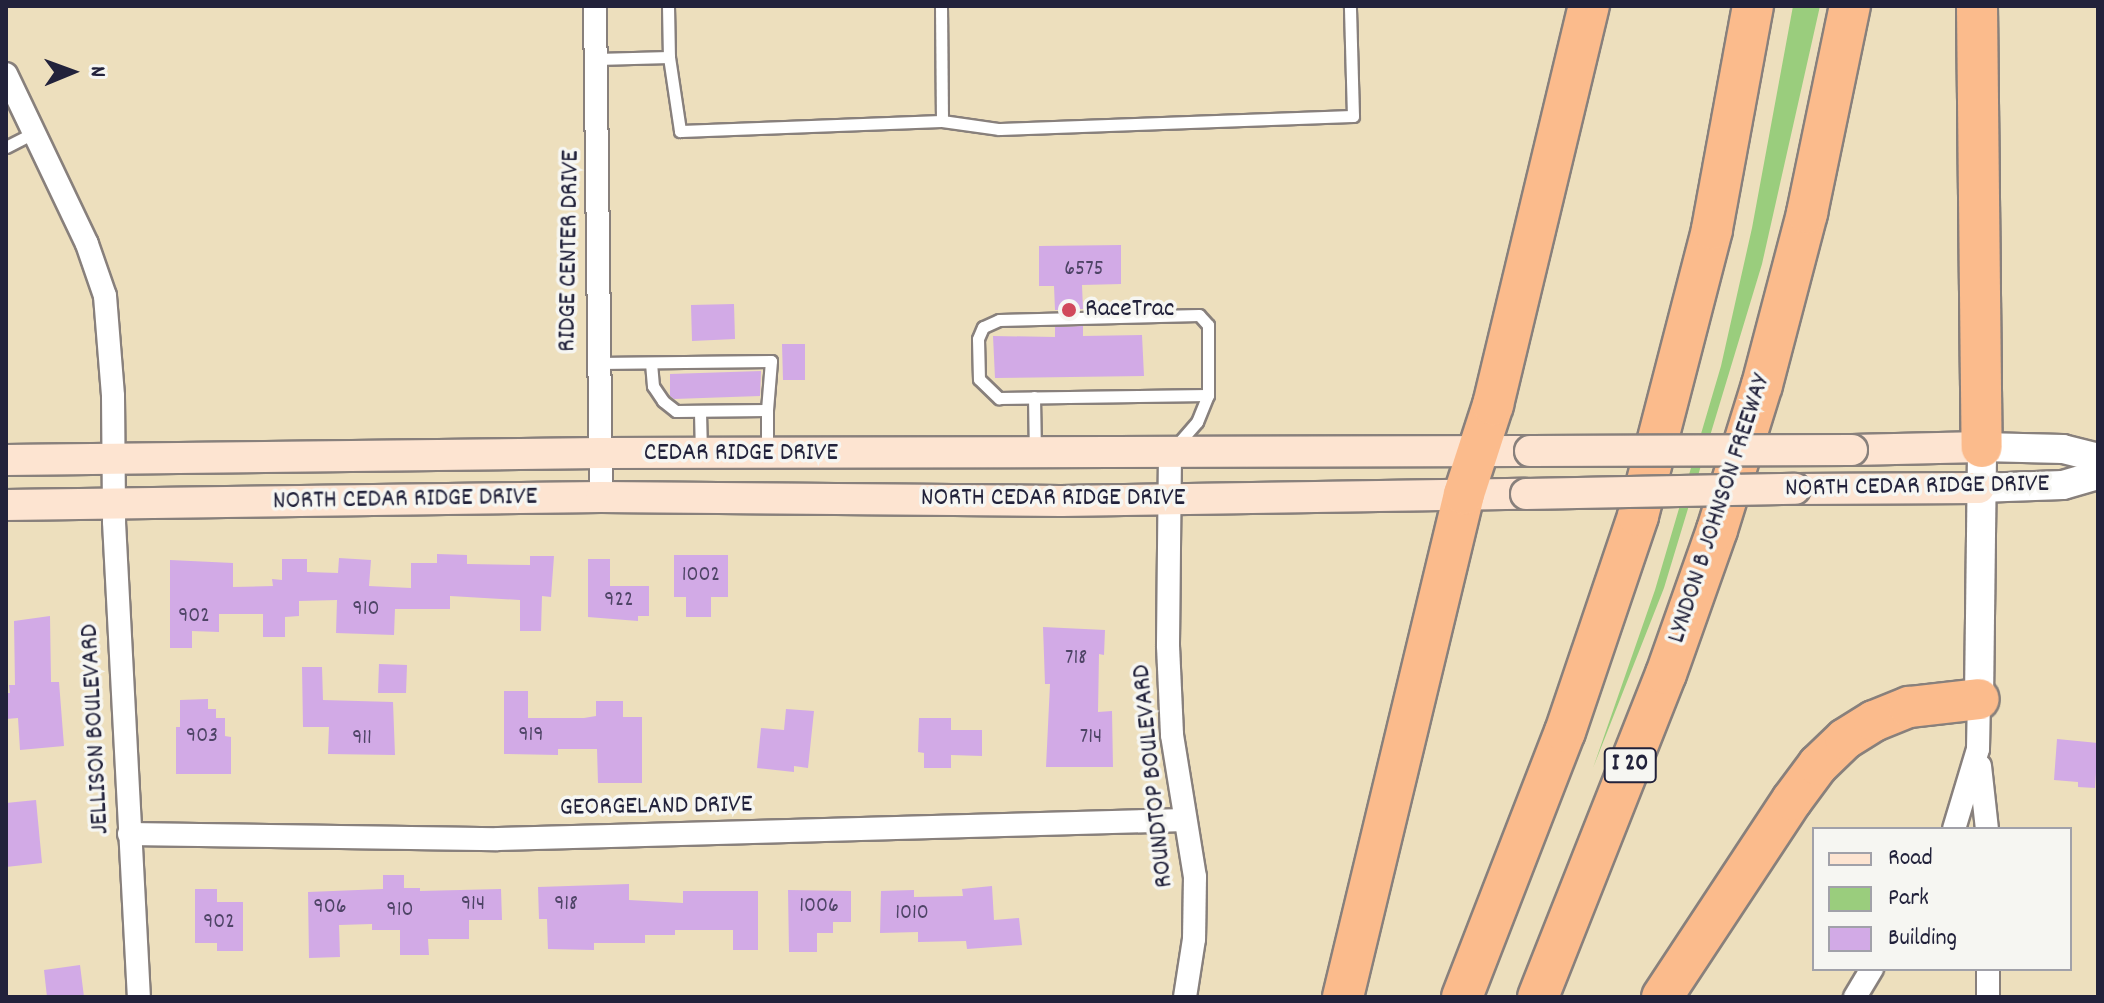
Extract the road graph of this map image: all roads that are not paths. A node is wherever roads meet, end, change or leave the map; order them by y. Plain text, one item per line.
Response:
1 (595, 6) edge
2 (668, 6) edge
3 (941, 6) edge
4 (1350, 6) edge
5 (1589, 6) edge
6 (1753, 6) edge
7 (1850, 6) edge
8 (1977, 6) edge
9 (669, 57) junction
10 (597, 59) junction
11 (6, 74) edge
12 (942, 121) junction
13 (34, 133) junction
14 (6, 147) edge
15 (597, 363) junction
16 (651, 363) junction
17 (1208, 395) junction
18 (1034, 397) junction
19 (767, 410) junction
20 (700, 412) junction
21 (1982, 447) junction
22 (601, 453) junction
23 (1170, 453) junction
24 (701, 454) junction
25 (767, 454) junction
26 (1476, 454) junction
27 (1035, 455) junction
28 (2098, 458) edge
29 (115, 459) junction
30 (6, 460) edge
31 (2098, 475) edge
32 (1979, 488) junction
33 (1464, 494) junction
34 (601, 497) junction
35 (1171, 498) junction
36 (6, 505) edge
37 (114, 505) junction
38 (1979, 699) junction
39 (1978, 749) junction
40 (1185, 820) junction
41 (1955, 827) edge
42 (1987, 827) edge
43 (129, 834) junction
44 (1871, 971) edge
45 (1988, 971) edge
46 (139, 997) edge
47 (1185, 997) edge
48 (1343, 997) edge
49 (1462, 997) edge
50 (1538, 997) edge
51 (1662, 997) edge
52 (1855, 997) edge
53 (1988, 997) edge

1 - 10 street, RIDGE CENTER DRIVE
2 - 9 lane
3 - 12 lane
4 - 12 lane
5 - 26 highway
6 - 49 highway
7 - 50 highway, LYNDON B JOHNSON FREEWAY / I 20
8 - 21 highway
9 - 10 lane
9 - 12 lane
10 - 15 street, RIDGE CENTER DRIVE
11 - 13 street, JELLISON BOULEVARD
13 - 14 lane
13 - 29 street, JELLISON BOULEVARD
15 - 16 lane
15 - 22 street, RIDGE CENTER DRIVE
16 - 19 lane
16 - 20 lane
17 - 18 lane
17 - 18 lane
17 - 23 lane
18 - 27 lane
19 - 20 lane
19 - 25 lane
20 - 24 lane
21 - 26 main road, NORTH CEDAR RIDGE DRIVE, bridge
21 - 28 street, NORTH CEDAR RIDGE DRIVE
21 - 32 street
22 - 24 main road, CEDAR RIDGE DRIVE
22 - 29 main road, CEDAR RIDGE DRIVE
22 - 34 street, RIDGE CENTER DRIVE
23 - 26 main road, CEDAR RIDGE DRIVE
23 - 27 main road, CEDAR RIDGE DRIVE
23 - 35 street, ROUNDTOP BOULEVARD
24 - 25 main road, CEDAR RIDGE DRIVE
25 - 27 main road, CEDAR RIDGE DRIVE
26 - 33 highway
29 - 30 main road, CEDAR RIDGE DRIVE
29 - 37 street, JELLISON BOULEVARD
31 - 32 street, NORTH CEDAR RIDGE DRIVE
32 - 33 main road, NORTH CEDAR RIDGE DRIVE, bridge
32 - 38 street
33 - 35 main road, NORTH CEDAR RIDGE DRIVE
33 - 48 highway
34 - 35 main road, NORTH CEDAR RIDGE DRIVE
34 - 37 main road, NORTH CEDAR RIDGE DRIVE
35 - 40 street, ROUNDTOP BOULEVARD
36 - 37 main road, NORTH CEDAR RIDGE DRIVE
37 - 43 street, JELLISON BOULEVARD
38 - 39 street
38 - 51 highway
39 - 41 street
39 - 42 street
40 - 43 street, GEORGELAND DRIVE
40 - 47 street, ROUNDTOP BOULEVARD
43 - 46 street, JELLISON BOULEVARD
44 - 52 street
45 - 53 street

